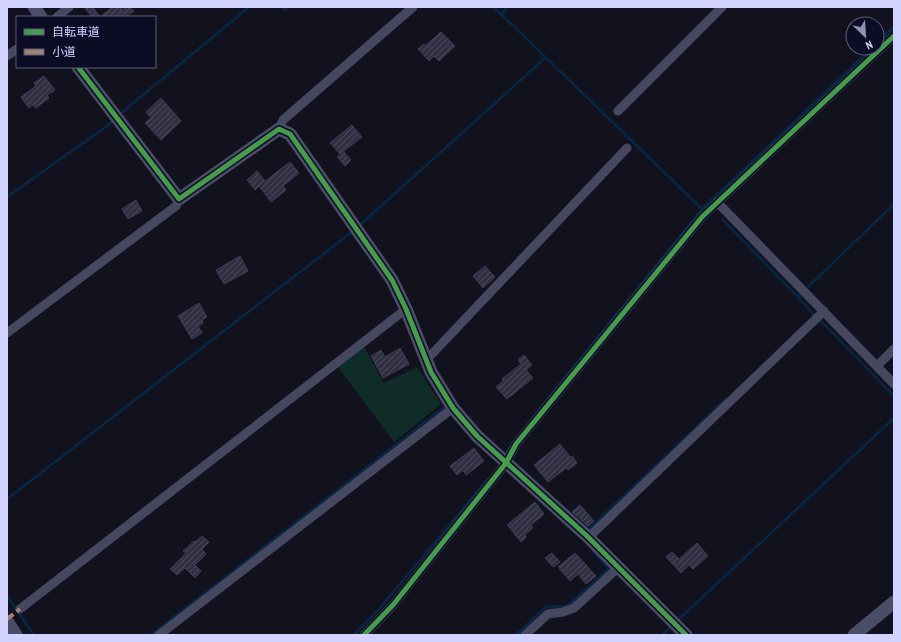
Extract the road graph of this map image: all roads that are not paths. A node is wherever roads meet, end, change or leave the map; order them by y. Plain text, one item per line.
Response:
1 (34, 7) edge
2 (69, 7) edge
3 (413, 7) edge
4 (722, 7) edge
5 (40, 16) edge
6 (58, 16) edge
7 (894, 36) edge
8 (16, 49) edge
9 (7, 56) edge
10 (79, 68) edge
11 (618, 111) dead end
12 (279, 129) junction
13 (627, 148) dead end
14 (179, 199) junction
15 (717, 202) junction
16 (406, 309) junction
17 (819, 315) junction
18 (7, 333) edge
19 (894, 349) edge
20 (425, 360) junction
21 (877, 366) junction
22 (894, 384) edge
23 (453, 408) junction
24 (503, 460) junction
25 (586, 535) junction
26 (619, 567) junction
27 (894, 602) edge
28 (20, 609) dead end
29 (7, 621) edge
30 (678, 627) edge
31 (16, 635) edge
32 (159, 635) edge
33 (364, 635) edge
34 (525, 635) edge
35 (854, 635) edge

1 - 5 street
2 - 6 street
3 - 12 street
4 - 11 street
7 - 15 street
8 - 9 street
10 - 14 street
12 - 14 street
12 - 16 street
13 - 20 street
14 - 18 street
15 - 17 street
15 - 24 street
16 - 20 street
16 - 28 street
17 - 21 street
17 - 25 street
19 - 21 street
20 - 23 street
21 - 22 street
23 - 24 street
23 - 32 street
24 - 25 street
24 - 33 street
25 - 26 street
26 - 30 street
26 - 34 street
27 - 35 street
29 - 31 street

